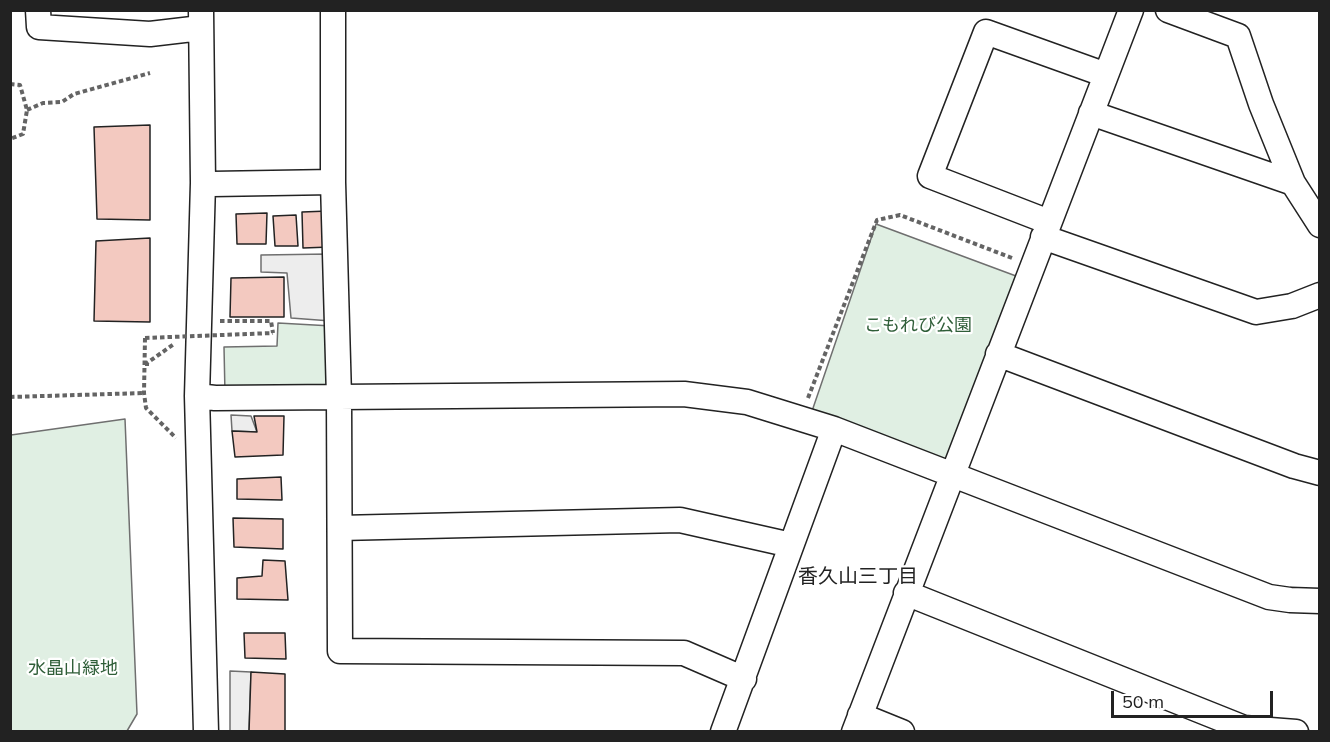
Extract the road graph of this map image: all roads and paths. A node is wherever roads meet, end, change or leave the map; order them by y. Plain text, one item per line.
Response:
1 (38, 10) edge
2 (333, 10) edge
3 (1131, 10) edge
4 (1168, 10) edge
5 (201, 19) edge
6 (150, 73) dead end
7 (1106, 75) junction
8 (10, 84) edge
9 (27, 110) junction
10 (1091, 113) junction
11 (10, 139) edge
12 (333, 182) junction
13 (203, 183) junction
14 (1293, 183) junction
15 (1320, 225) edge
16 (1046, 229) junction
17 (1032, 266) junction
18 (1320, 295) edge
19 (217, 321) dead end
20 (174, 344) dead end
21 (998, 354) junction
22 (144, 393) junction
23 (197, 396) junction
24 (10, 397) edge
25 (339, 397) junction
26 (800, 418) junction
27 (834, 429) junction
28 (176, 439) dead end
29 (1320, 473) edge
30 (951, 475) junction
31 (340, 528) junction
32 (791, 545) junction
33 (906, 593) junction
34 (1320, 601) edge
35 (744, 679) junction
36 (857, 723) edge
37 (206, 732) edge
38 (723, 732) edge
39 (903, 732) edge
40 (1296, 732) edge

1 - 5 street
2 - 12 street
3 - 7 street
4 - 14 street
5 - 13 street
6 - 9 path
7 - 10 street
7 - 16 street
8 - 9 path
9 - 11 path
10 - 14 street
10 - 16 street
12 - 13 street
12 - 25 street
13 - 23 street
14 - 15 street
16 - 17 street
16 - 18 street
17 - 21 street
17 - 26 path
19 - 22 path, bridge
20 - 22 path
21 - 29 street
21 - 30 street
22 - 24 path
22 - 28 path
23 - 25 street
23 - 37 street
25 - 26 street
25 - 31 street
26 - 27 street
27 - 30 street
27 - 32 street
30 - 33 street
30 - 34 street
31 - 32 street
31 - 35 street
32 - 35 street
33 - 36 street
33 - 40 street
35 - 38 street
36 - 39 street

